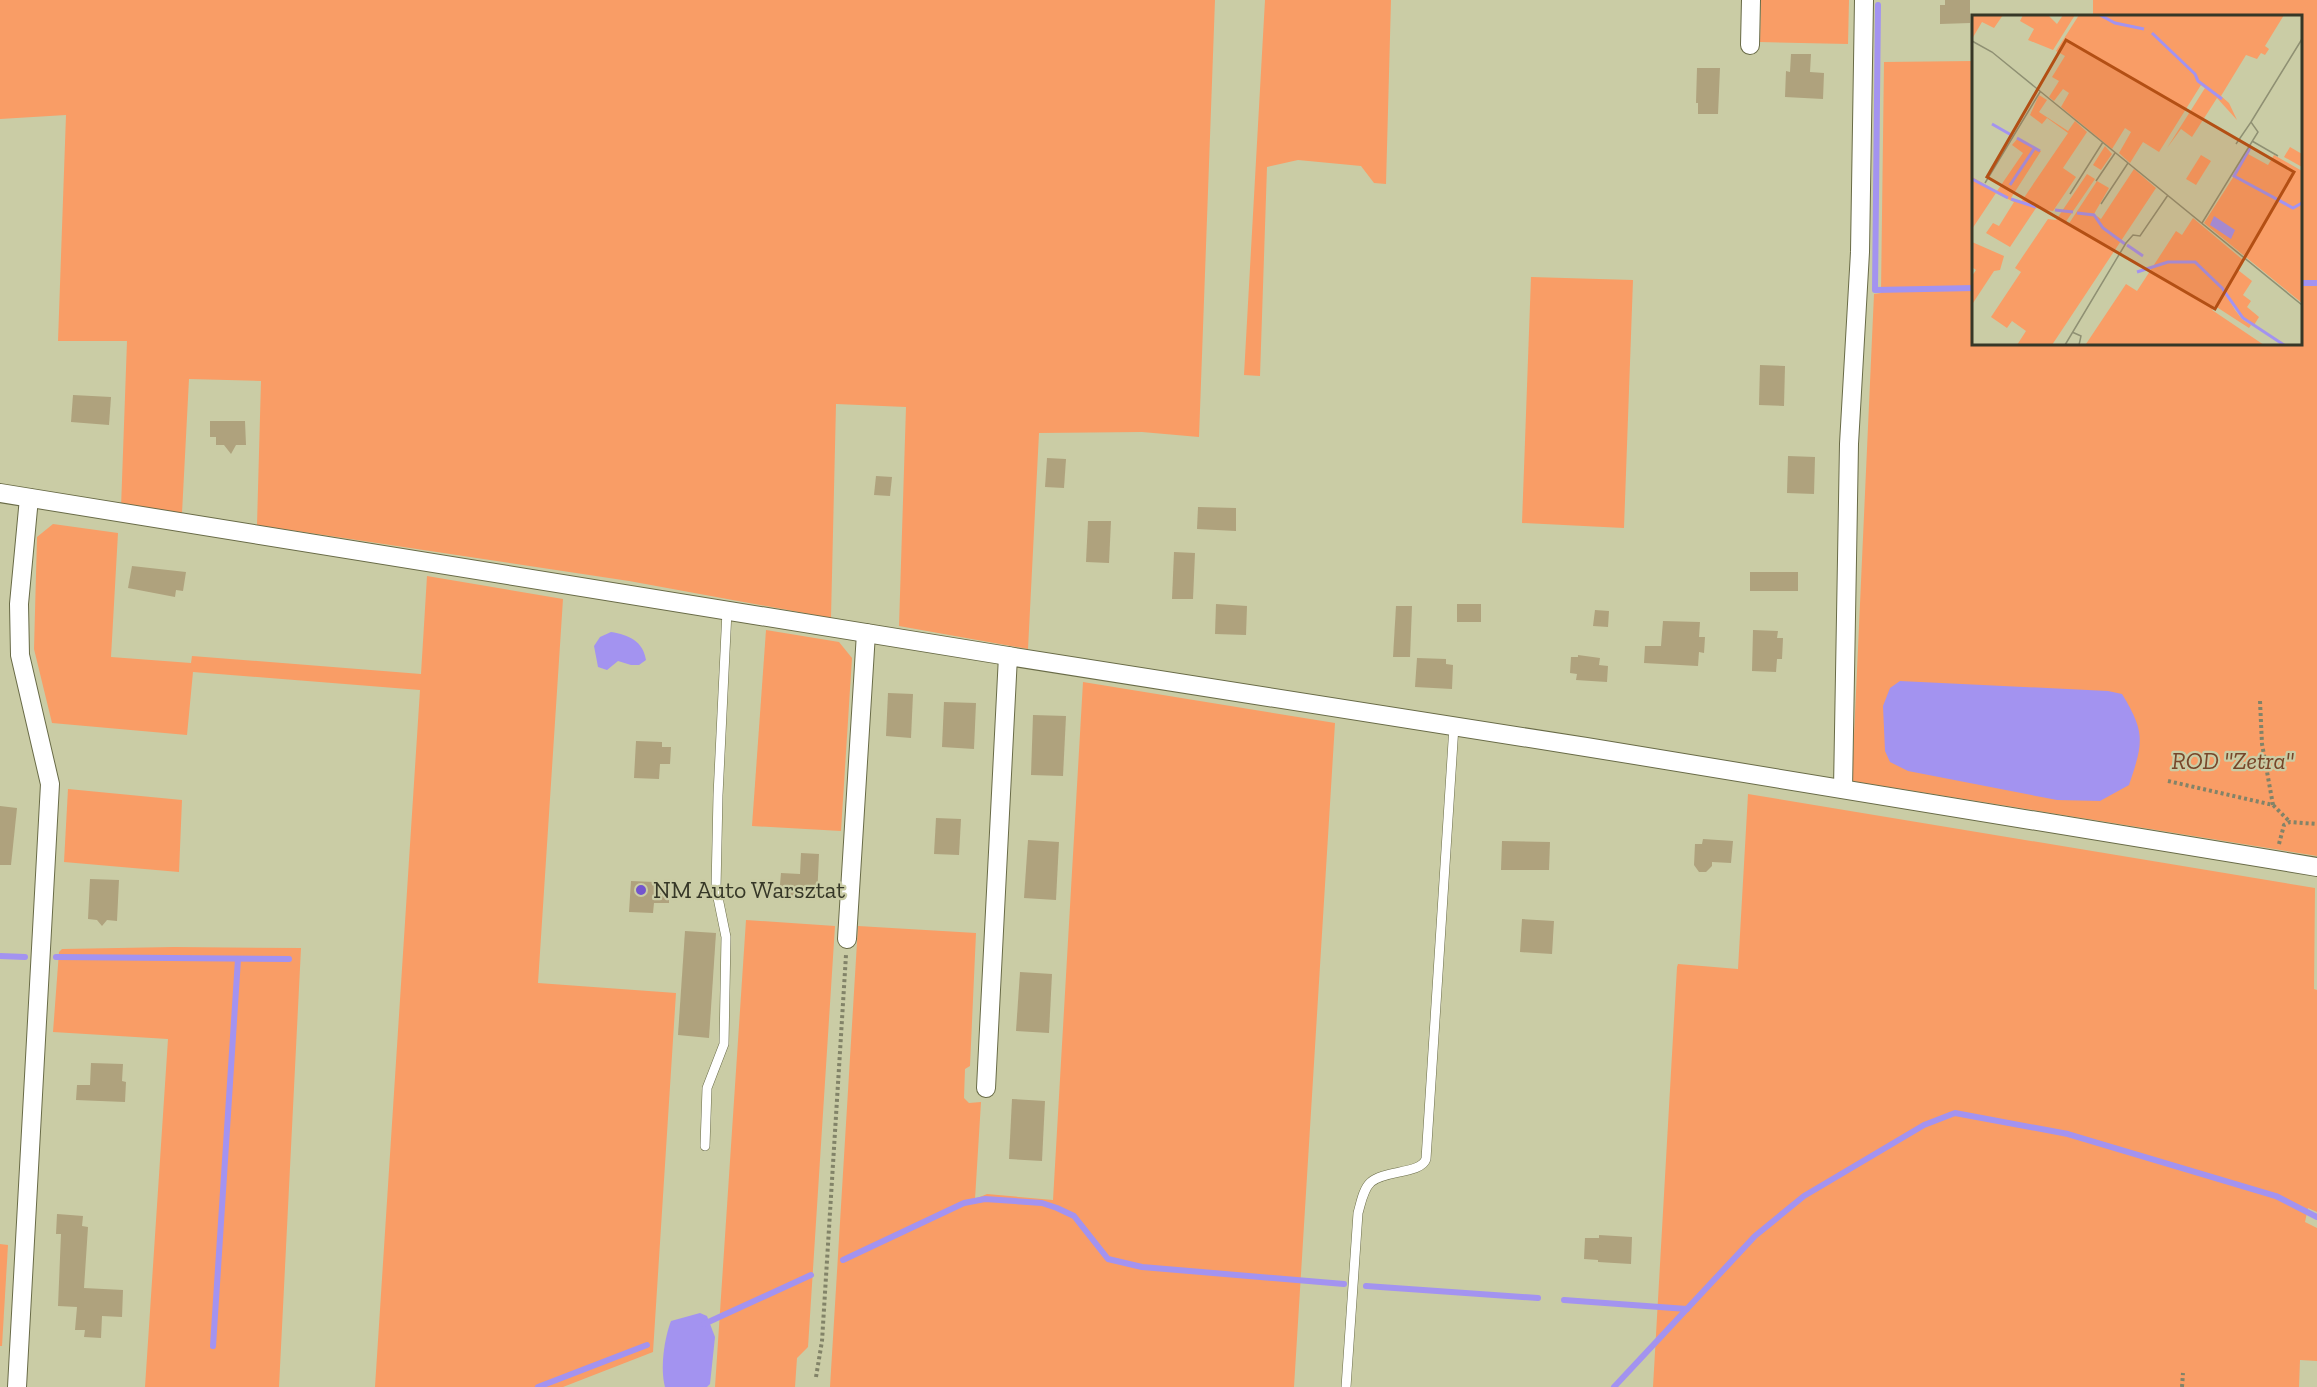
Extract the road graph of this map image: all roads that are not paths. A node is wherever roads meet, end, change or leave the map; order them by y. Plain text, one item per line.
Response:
1 (1751, 0) edge
2 (1864, 0) edge
3 (1750, 45) dead end
4 (0, 493) edge
5 (29, 498) junction
6 (727, 611) junction
7 (866, 633) junction
8 (1008, 656) junction
9 (1454, 726) junction
10 (1843, 789) junction
11 (2317, 867) edge
12 (847, 939) road end
13 (986, 1088) dead end
14 (705, 1146) dead end
15 (17, 1387) edge
16 (1346, 1387) edge

1 - 3 street
2 - 10 street
4 - 5 street
5 - 6 street
5 - 15 street
6 - 7 street
6 - 14 lane
7 - 8 street
7 - 12 street
8 - 9 street
8 - 13 street
9 - 10 street
9 - 16 lane
10 - 11 street

